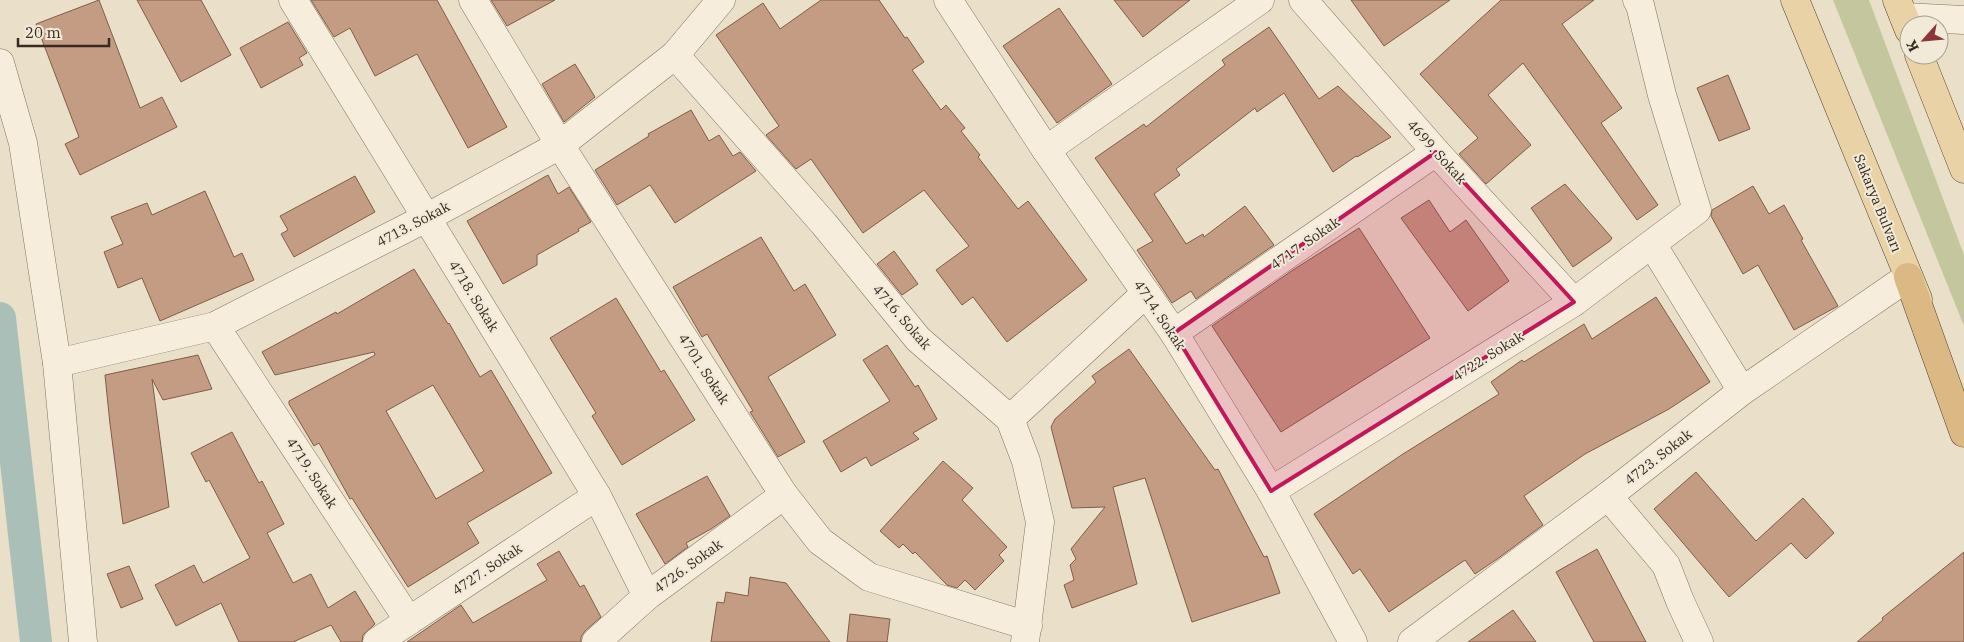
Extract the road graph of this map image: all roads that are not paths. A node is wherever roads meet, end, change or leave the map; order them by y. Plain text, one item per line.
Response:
1 (293, 0) edge
2 (473, 0) edge
3 (721, 0) edge
4 (948, 0) edge
5 (1260, 0) edge
6 (1302, 0) edge
7 (1637, 0) edge
8 (1795, 0) edge
9 (1949, 19) edge
10 (1964, 20) edge
11 (675, 55) junction
12 (0, 63) edge
13 (1923, 65) edge
14 (560, 144) junction
15 (1046, 150) junction
16 (1436, 152) junction
17 (1964, 169) edge
18 (426, 218) junction
19 (1652, 244) junction
20 (1908, 276) junction
21 (1146, 293) junction
22 (1574, 302) junction
23 (215, 326) junction
24 (1174, 333) junction
25 (57, 363) junction
26 (1742, 391) junction
27 (1964, 405) edge
28 (1010, 419) junction
29 (1964, 433) edge
30 (1272, 491) junction
31 (784, 495) junction
32 (597, 496) junction
33 (1608, 496) junction
34 (647, 596) junction
35 (409, 621) junction
36 (1026, 634) edge
37 (83, 642) edge
38 (377, 642) edge
39 (596, 642) edge
40 (1353, 642) edge
41 (1412, 642) edge
42 (1699, 642) edge

1 - 18 street, 4718. Sokak
2 - 14 street, 4701. Sokak
3 - 11 street, 4713. Sokak
4 - 15 street, 4714. Sokak
5 - 15 street
6 - 16 street, 4699. Sokak
7 - 19 street, 4722. Sokak
8 - 20 main road, Sakarya Bulvarı
9 - 10 street
11 - 14 street, 4713. Sokak
11 - 28 street, 4716. Sokak
12 - 25 street
13 - 17 main road
14 - 18 street, 4713. Sokak
14 - 31 street, 4701. Sokak
15 - 21 street, 4714. Sokak
16 - 22 street, 4699. Sokak
16 - 24 street, 4717. Sokak
18 - 23 street, 4713. Sokak
18 - 32 street, 4718. Sokak
19 - 22 street, 4722. Sokak
19 - 26 street
20 - 26 street, 4723. Sokak
20 - 27 main road, Sakarya Bulvarı
20 - 29 highway
21 - 24 street, 4714. Sokak
21 - 28 street
22 - 30 street, 4722. Sokak
23 - 25 street, 4713. Sokak
23 - 35 street, 4719. Sokak
24 - 30 street, 4714. Sokak
25 - 37 street
26 - 33 street, 4723. Sokak
28 - 36 street, 4716. Sokak
30 - 40 street, 4714. Sokak
31 - 34 street, 4726. Sokak
31 - 36 street, 4701. Sokak
32 - 34 street, 4718. Sokak
32 - 35 street, 4727. Sokak
33 - 41 street, 4723. Sokak
33 - 42 street
34 - 39 street, 4726. Sokak
35 - 38 street, 4727. Sokak

